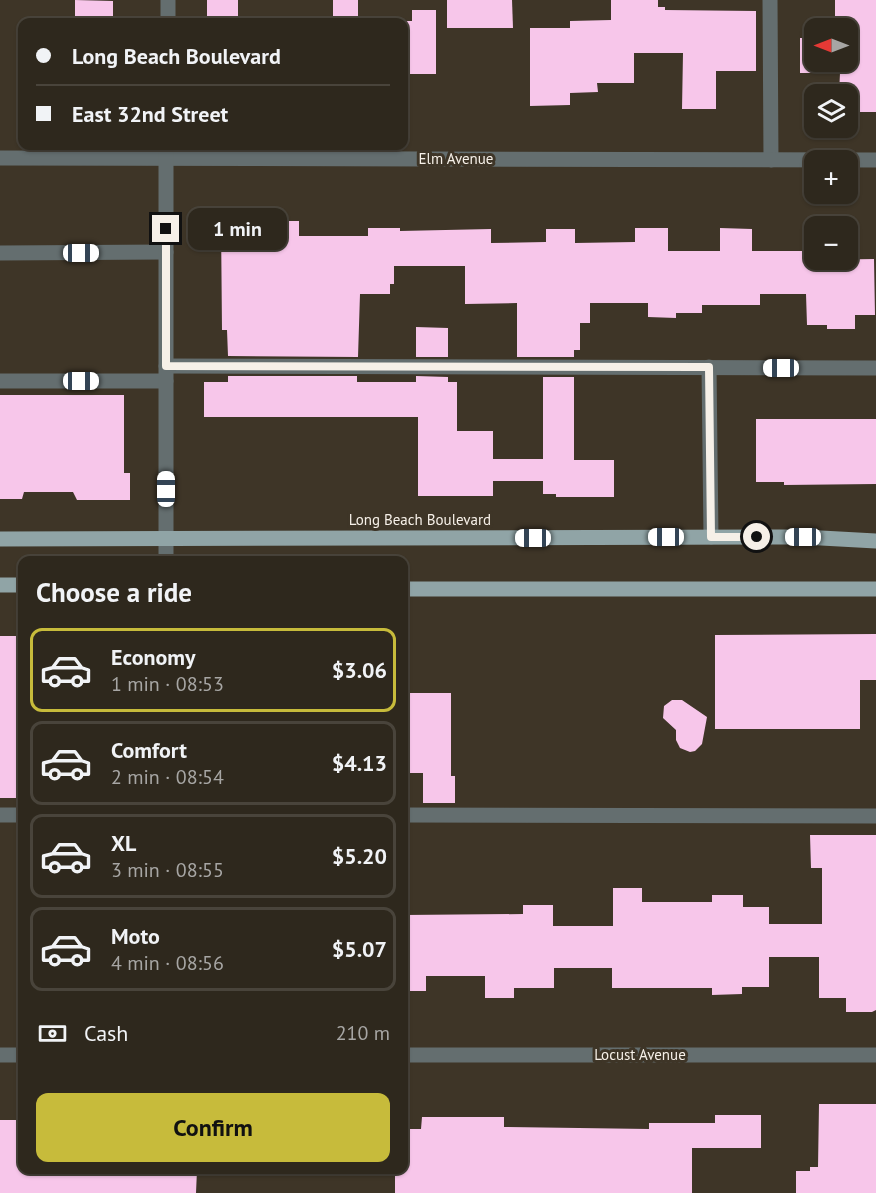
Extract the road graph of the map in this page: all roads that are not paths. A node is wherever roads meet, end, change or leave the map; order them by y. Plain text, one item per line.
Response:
1 (168, 0) edge
2 (770, 0) edge
3 (168, 18) edge
4 (166, 152) edge
5 (0, 158) edge
6 (771, 160) junction
7 (876, 160) edge
8 (166, 252) junction
9 (0, 253) edge
10 (709, 367) junction
11 (876, 368) edge
12 (166, 373) junction
13 (0, 381) edge
14 (711, 537) junction
15 (166, 538) junction
16 (0, 539) edge
17 (876, 541) edge
18 (166, 556) edge
19 (0, 585) edge
20 (18, 585) edge
21 (408, 588) edge
22 (876, 589) edge
23 (0, 815) edge
24 (18, 815) edge
25 (408, 815) edge
26 (876, 816) edge
27 (0, 1055) edge
28 (18, 1055) edge
29 (408, 1055) edge
30 (876, 1055) edge

1 - 3 street
2 - 6 street
4 - 5 street, Elm Avenue
4 - 6 street, Elm Avenue
4 - 8 street
6 - 7 street, Elm Avenue
8 - 9 street
8 - 12 street
10 - 11 street
10 - 12 street
10 - 14 street
12 - 13 street
12 - 15 street
14 - 15 main road, Long Beach Boulevard
14 - 17 main road, Long Beach Boulevard
15 - 16 main road, Long Beach Boulevard
15 - 18 street
19 - 20 main road
21 - 22 main road
23 - 24 street
25 - 26 street
27 - 28 street
29 - 30 street, Locust Avenue

